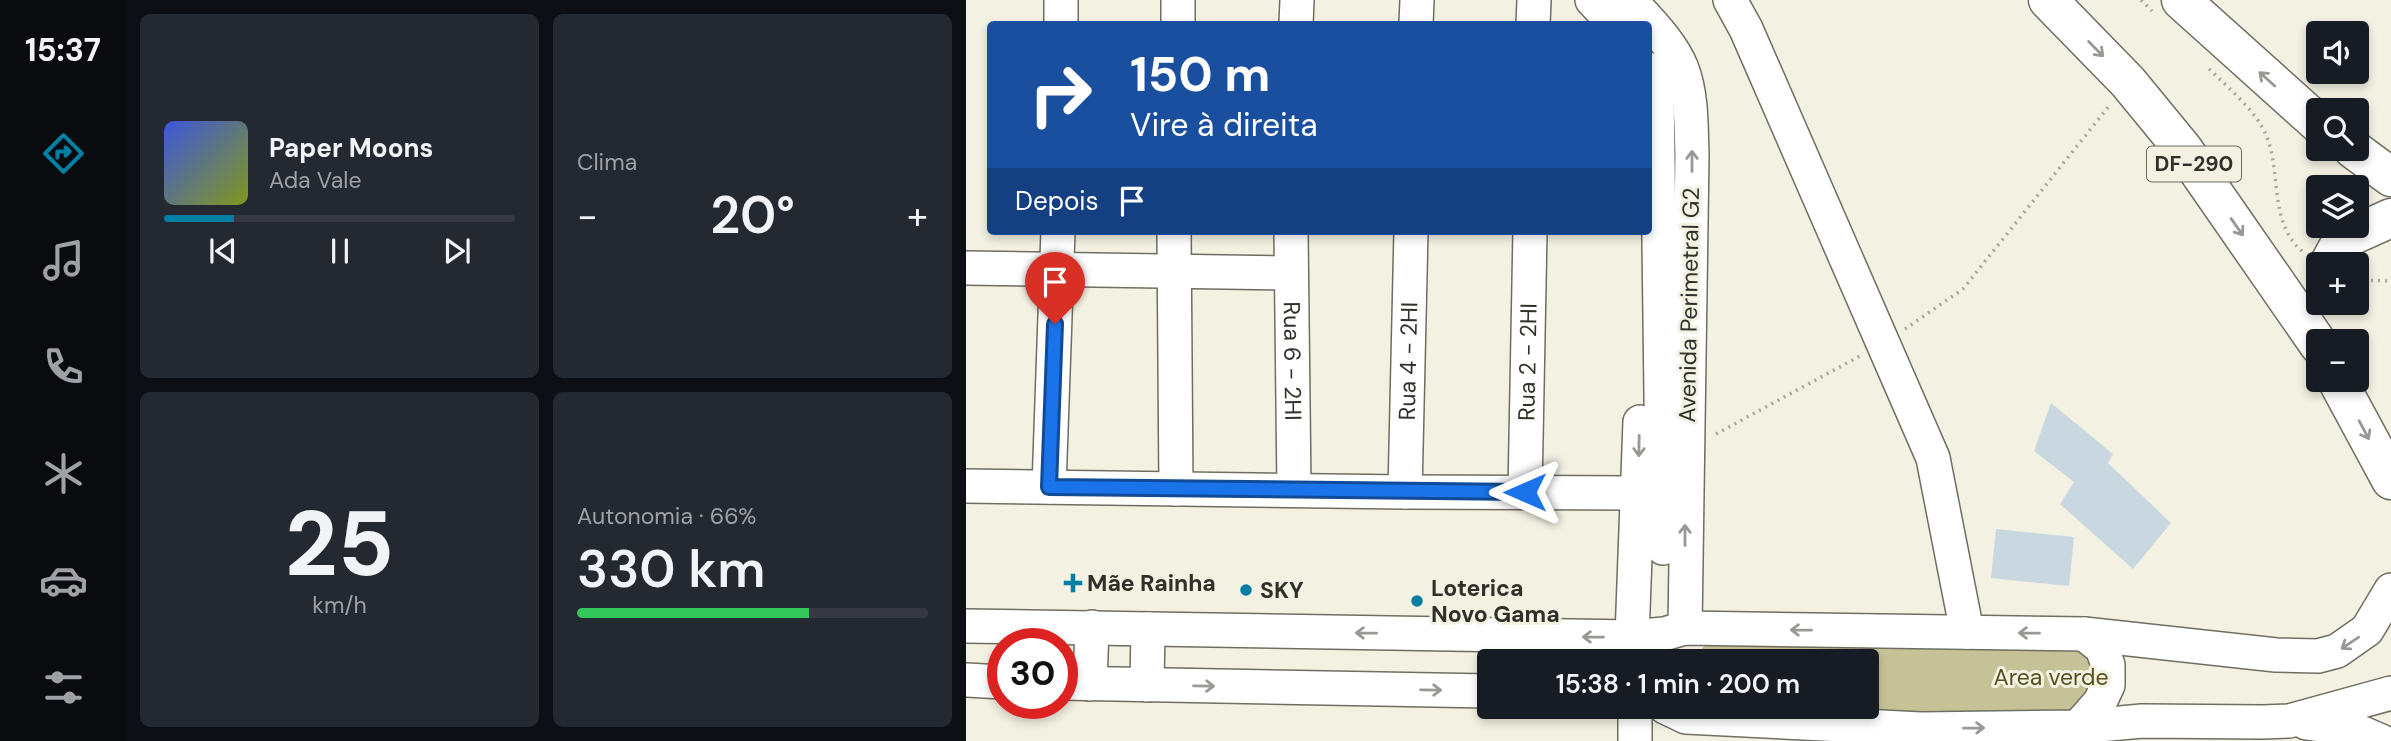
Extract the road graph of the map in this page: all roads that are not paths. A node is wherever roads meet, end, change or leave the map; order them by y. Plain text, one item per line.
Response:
1 (1061, 0) edge
2 (1178, 0) edge
3 (1297, 0) edge
4 (1417, 0) edge
5 (1534, 0) edge
6 (1568, 0) edge
7 (1592, 0) edge
8 (1630, 0) edge
9 (1730, 0) edge
10 (2048, 0) edge
11 (2183, 7) edge
12 (1061, 21) edge
13 (1178, 21) edge
14 (1296, 21) edge
15 (1416, 21) edge
16 (1533, 21) edge
17 (1588, 21) edge
18 (1612, 21) edge
19 (1648, 21) edge
20 (1652, 26) edge
21 (1652, 77) edge
22 (2306, 113) edge
23 (2369, 161) edge
24 (2391, 177) edge
25 (2391, 218) edge
26 (1058, 235) edge
27 (1174, 235) edge
28 (1292, 235) edge
29 (1411, 235) edge
30 (1530, 235) edge
31 (1644, 235) edge
32 (2332, 252) edge
33 (966, 268) edge
34 (1057, 270) junction
35 (1174, 270) junction
36 (1290, 273) junction
37 (2309, 329) edge
38 (2343, 392) edge
39 (2391, 480) edge
40 (966, 486) edge
41 (1049, 487) junction
42 (1176, 489) junction
43 (1294, 491) junction
44 (1405, 492) junction
45 (1525, 492) junction
46 (1638, 493) junction
47 (2391, 590) edge
48 (966, 626) edge
49 (1092, 627) junction
50 (1148, 629) junction
51 (1967, 632) junction
52 (1660, 633) junction
53 (2084, 634) junction
54 (2149, 640) junction
55 (1078, 677) edge
56 (966, 680) edge
57 (987, 681) edge
58 (1078, 684) edge
59 (1147, 685) junction
60 (1477, 691) edge
61 (2391, 693) edge
62 (1635, 719) edge
63 (2142, 721) junction
64 (2289, 721) junction
65 (1679, 722) edge
66 (2078, 727) junction
67 (2224, 732) edge
68 (1866, 733) edge
69 (1920, 735) edge
70 (1635, 741) edge
71 (2381, 741) edge

1 - 12 street
2 - 13 street
3 - 14 street
4 - 15 street
5 - 16 street
6 - 17 street
7 - 18 street
19 -> 8 street, Avenida Perimetral G2
9 - 51 street
10 -> 37 highway, DF-290
22 -> 11 highway
52 -> 20 street, Avenida Perimetral G2
21 - 52 street
23 - 24 highway
25 - 32 highway
26 - 34 street
27 - 35 street
28 - 36 street, Rua 6 - 2HI
29 - 44 street, Rua 4 - 2HI
30 - 45 street, Rua 2 - 2HI
31 -> 46 street, Avenida Perimetral G2
33 - 34 street
34 - 35 street
34 - 41 street
35 - 36 street
35 - 42 street
36 - 43 street, Rua 6 - 2HI
38 -> 39 highway
40 - 41 street
41 - 42 street
42 - 43 street
43 - 44 street
44 - 45 street
45 - 46 street
46 - 52 street, Avenida Perimetral G2
47 -> 54 street
48 - 49 street
49 - 50 street
49 - 55 street
52 -> 50 street
50 - 59 street
51 -> 52 street
53 -> 51 street
53 - 54 street
53 - 66 street
54 - 63 street
56 - 57 street
58 - 59 street
59 -> 60 street
61 - 64 street
62 - 70 street
63 - 66 street
63 - 67 street
64 - 67 street
64 - 71 street
65 - 68 street
69 -> 66 street
68 - 69 street

